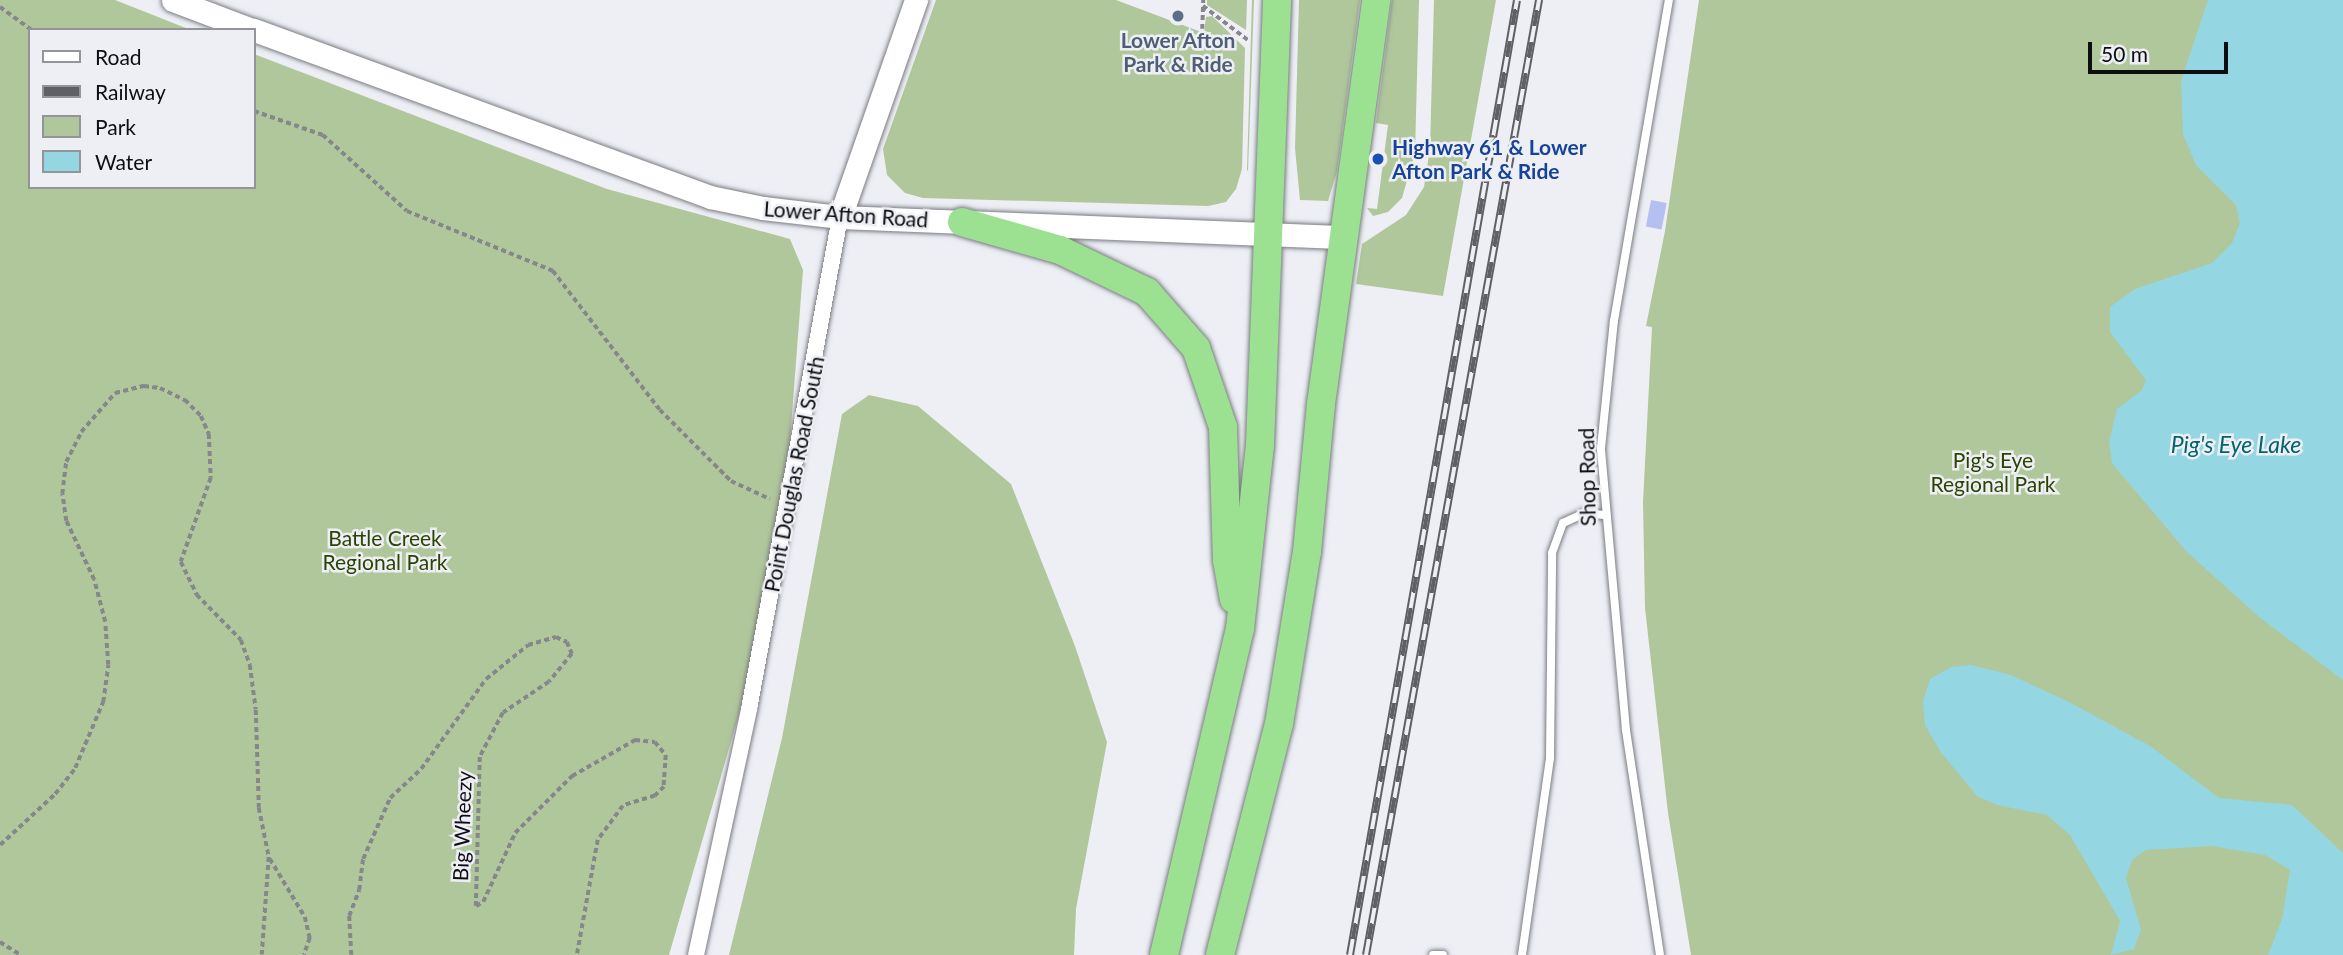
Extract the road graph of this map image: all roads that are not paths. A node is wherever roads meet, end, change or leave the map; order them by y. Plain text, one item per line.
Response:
1 (173, 0) edge
2 (916, 0) edge
3 (1277, 0) edge
4 (1376, 0) edge
5 (1668, 0) edge
6 (248, 28) edge
7 (256, 31) edge
8 (841, 217) junction
9 (962, 222) junction
10 (1271, 232) junction
11 (1343, 237) junction
12 (1604, 515) junction
13 (1240, 629) junction
14 (696, 955) edge
15 (1164, 955) edge
16 (1220, 955) edge
17 (1433, 955) edge
18 (1443, 955) edge
19 (1522, 955) edge
20 (1660, 955) edge

1 - 6 main road, Lower Afton Road
2 - 8 main road, Point Douglas Road South
3 - 10 highway
4 - 11 highway
5 - 12 lane, Shop Road
7 - 8 main road, Lower Afton Road
8 - 9 main road, Lower Afton Road
8 - 14 street, Point Douglas Road South
9 - 10 main road, Lower Afton Road
9 - 13 highway
10 - 11 main road, Lower Afton Road
10 - 13 highway
11 - 16 highway
12 - 19 lane
12 - 20 lane, Shop Road
13 - 15 highway
17 - 18 lane

